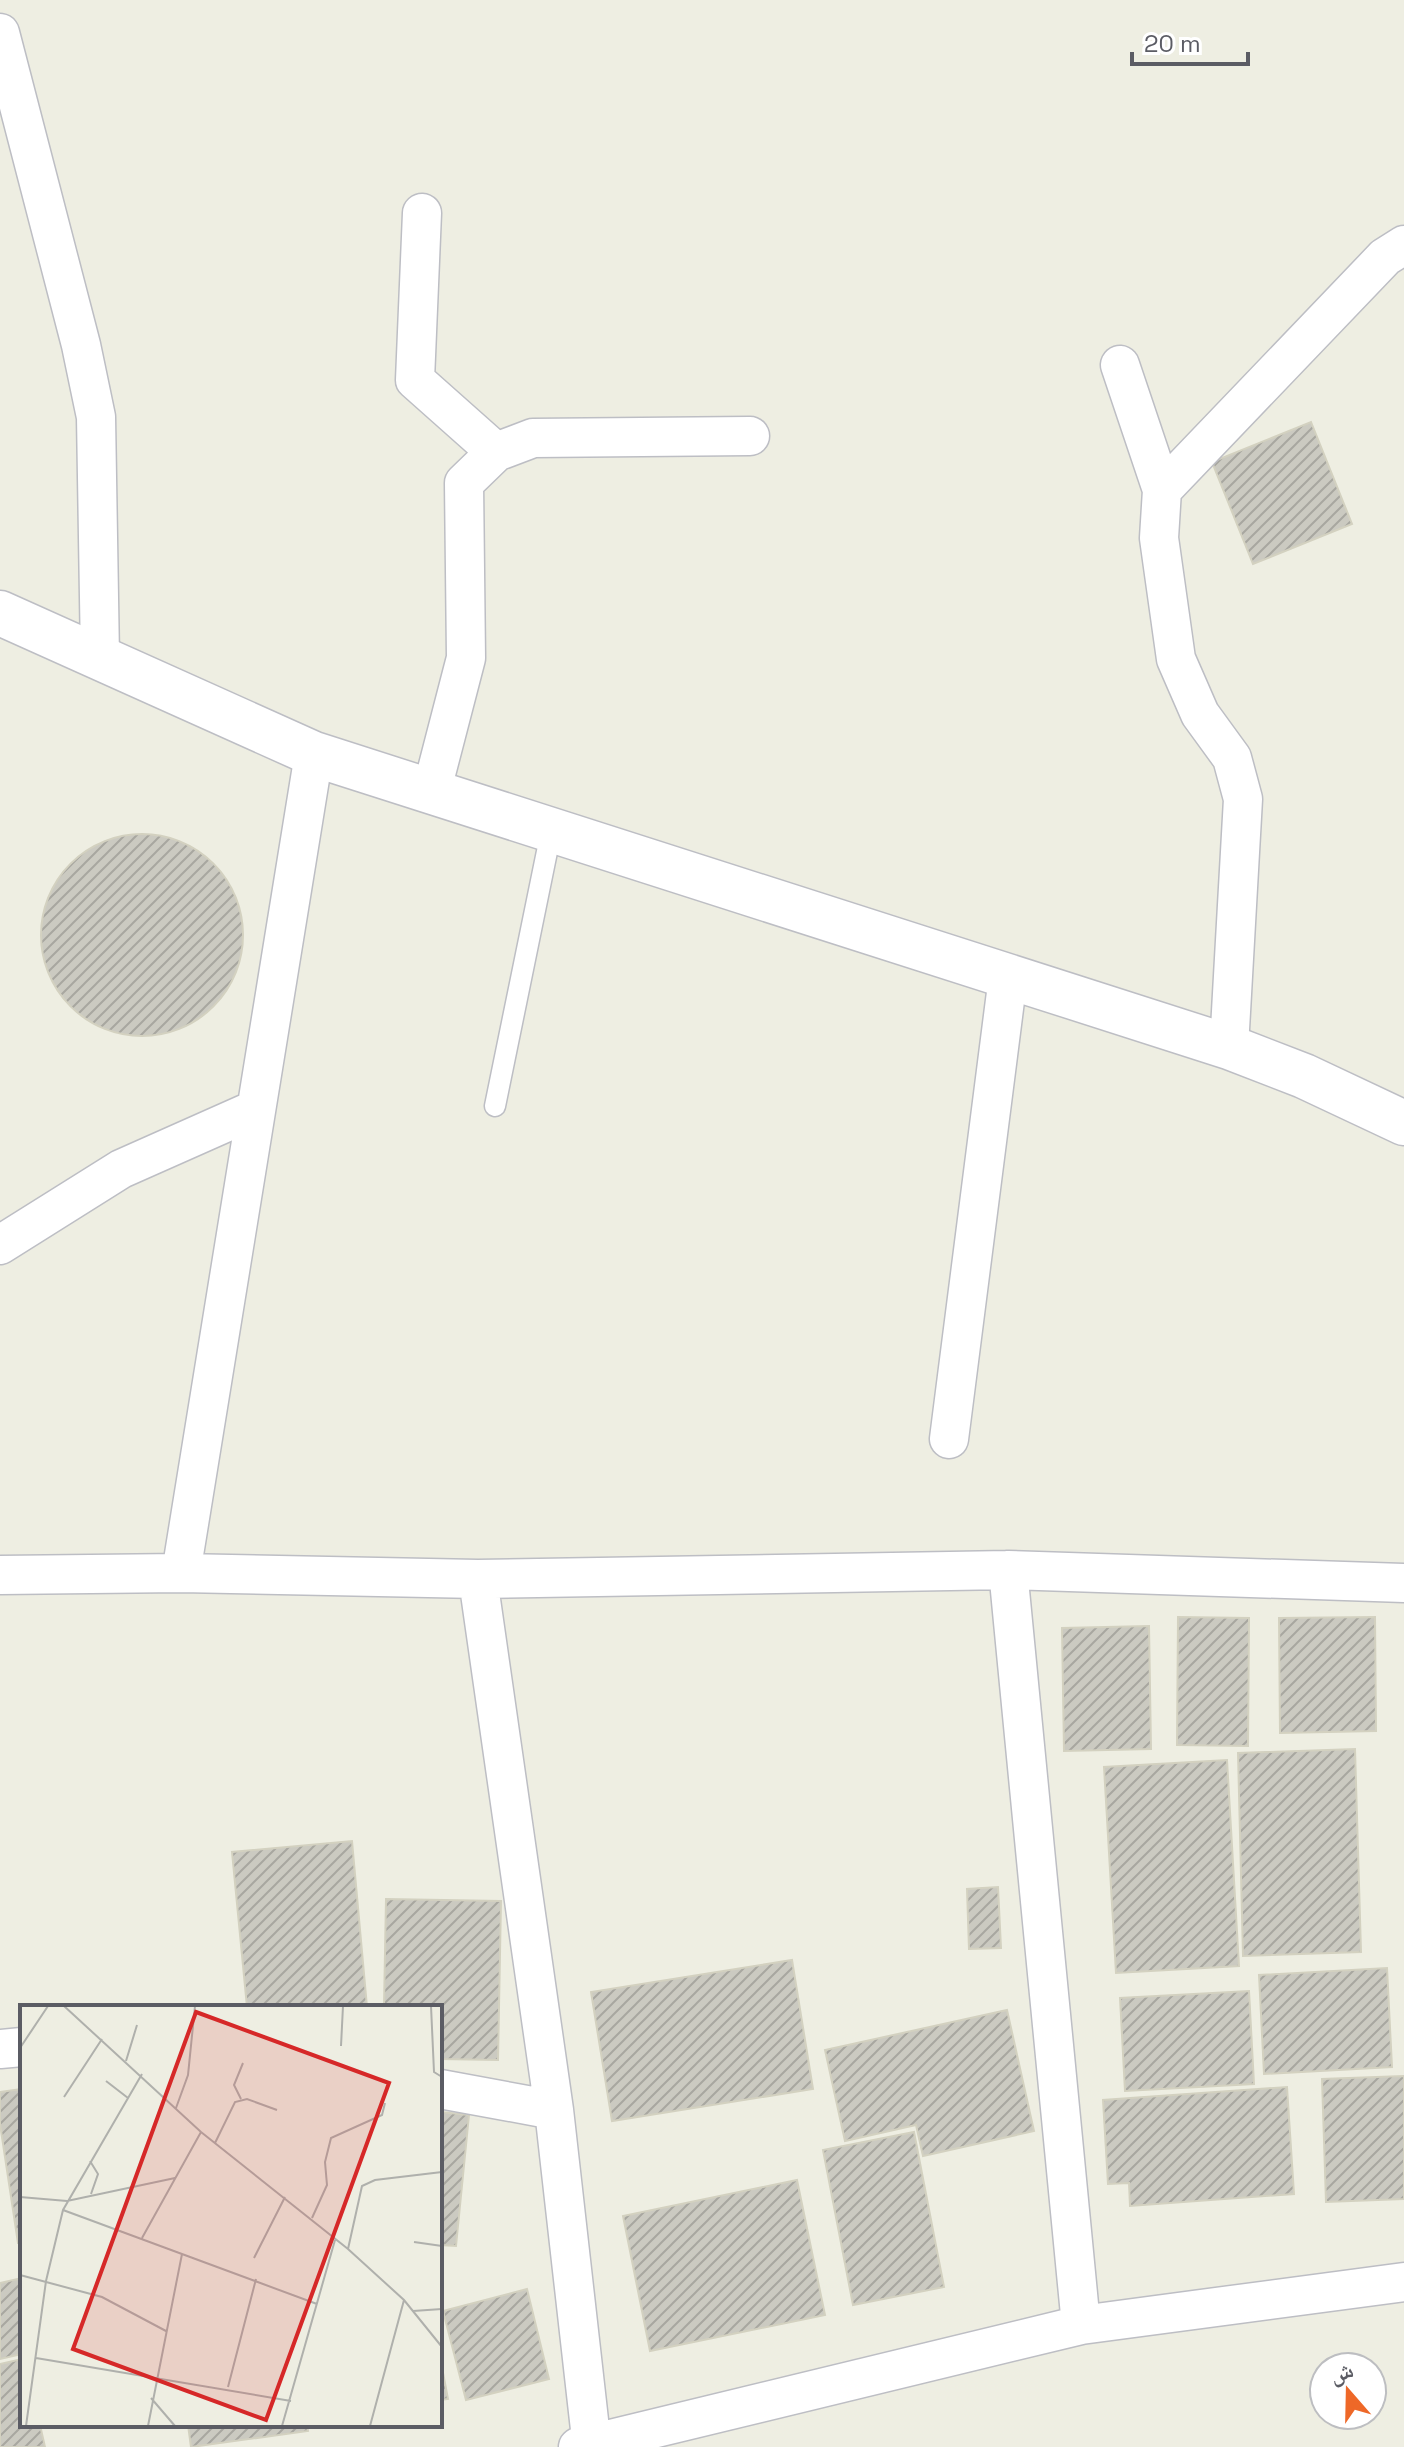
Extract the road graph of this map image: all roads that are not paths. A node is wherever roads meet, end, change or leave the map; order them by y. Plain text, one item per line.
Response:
1 (0, 33) edge
2 (422, 213) dead end
3 (1404, 245) edge
4 (1120, 365) dead end
5 (750, 436) dead end
6 (496, 452) junction
7 (1162, 490) junction
8 (0, 613) edge
9 (100, 657) junction
10 (314, 754) junction
11 (431, 793) junction
12 (551, 832) junction
13 (1008, 977) junction
14 (1229, 1047) junction
15 (495, 1106) dead end
16 (256, 1109) junction
17 (1404, 1123) edge
18 (0, 1245) edge
19 (949, 1439) dead end
20 (1008, 1570) junction
21 (181, 1573) junction
22 (0, 1575) edge
23 (478, 1579) junction
24 (1404, 1583) edge
25 (20, 2047) edge
26 (0, 2049) edge
27 (442, 2089) edge
28 (554, 2110) junction
29 (1404, 2282) edge
30 (1081, 2325) junction
31 (587, 2446) edge

1 - 9 street
2 - 6 street
3 - 7 street
4 - 7 street
5 - 6 street
6 - 11 street
7 - 14 street
8 - 9 street
9 - 10 street
10 - 11 street
10 - 16 street
11 - 12 street
12 - 13 street
12 - 15 lane
13 - 14 street
13 - 19 street
14 - 17 street
16 - 18 street
16 - 21 street
20 - 23 street
20 - 24 street
20 - 30 street
21 - 22 street
21 - 23 street
23 - 28 street
25 - 26 street
27 - 28 street
28 - 31 street
29 - 30 street
30 - 31 street

